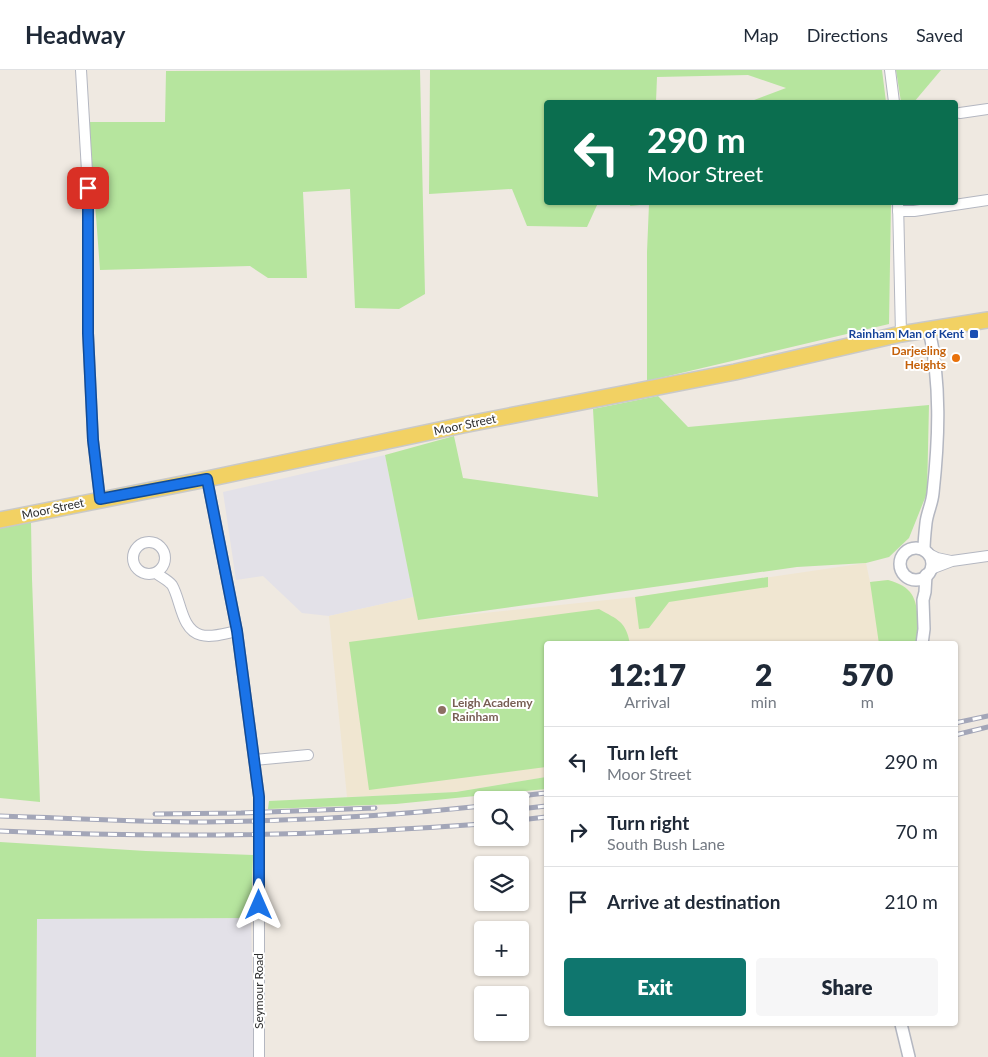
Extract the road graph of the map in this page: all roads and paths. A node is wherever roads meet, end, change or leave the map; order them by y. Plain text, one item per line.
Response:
1 (82, 70) edge
2 (890, 70) edge
3 (894, 100) edge
4 (988, 109) edge
5 (960, 113) dead end
6 (988, 200) edge
7 (958, 204) edge
8 (954, 205) edge
9 (898, 207) edge
10 (988, 320) edge
11 (929, 330) junction
12 (901, 334) junction
13 (207, 479) junction
14 (100, 499) junction
15 (0, 520) edge
16 (926, 522) junction
17 (906, 551) junction
18 (926, 552) junction
19 (988, 556) edge
20 (952, 561) junction
21 (929, 572) junction
22 (156, 573) dead end
23 (913, 580) junction
24 (923, 600) junction
25 (237, 631) junction
26 (922, 641) edge
27 (308, 755) dead end
28 (254, 760) junction
29 (901, 1026) edge
30 (259, 1057) edge
31 (909, 1057) edge

1 - 14 street
2 - 3 street
4 - 5 street
6 - 7 street
8 - 9 street
9 - 12 street
10 - 11 main road, Moor Street
11 - 12 main road, Moor Street
11 - 16 street
12 - 13 main road, Moor Street
13 - 14 main road, Moor Street
13 - 25 street, Seymour Road
14 - 15 main road, Moor Street
16 - 17 street
16 - 18 street
17 - 18 street
17 - 23 street
18 - 20 street
18 - 21 street
19 - 20 street
20 - 21 street
21 - 23 street
21 - 24 street
22 - 25 street
23 - 24 street
24 - 26 street
25 - 28 street, Seymour Road
27 - 28 street
28 - 30 street, Seymour Road, bridge
29 - 31 street

